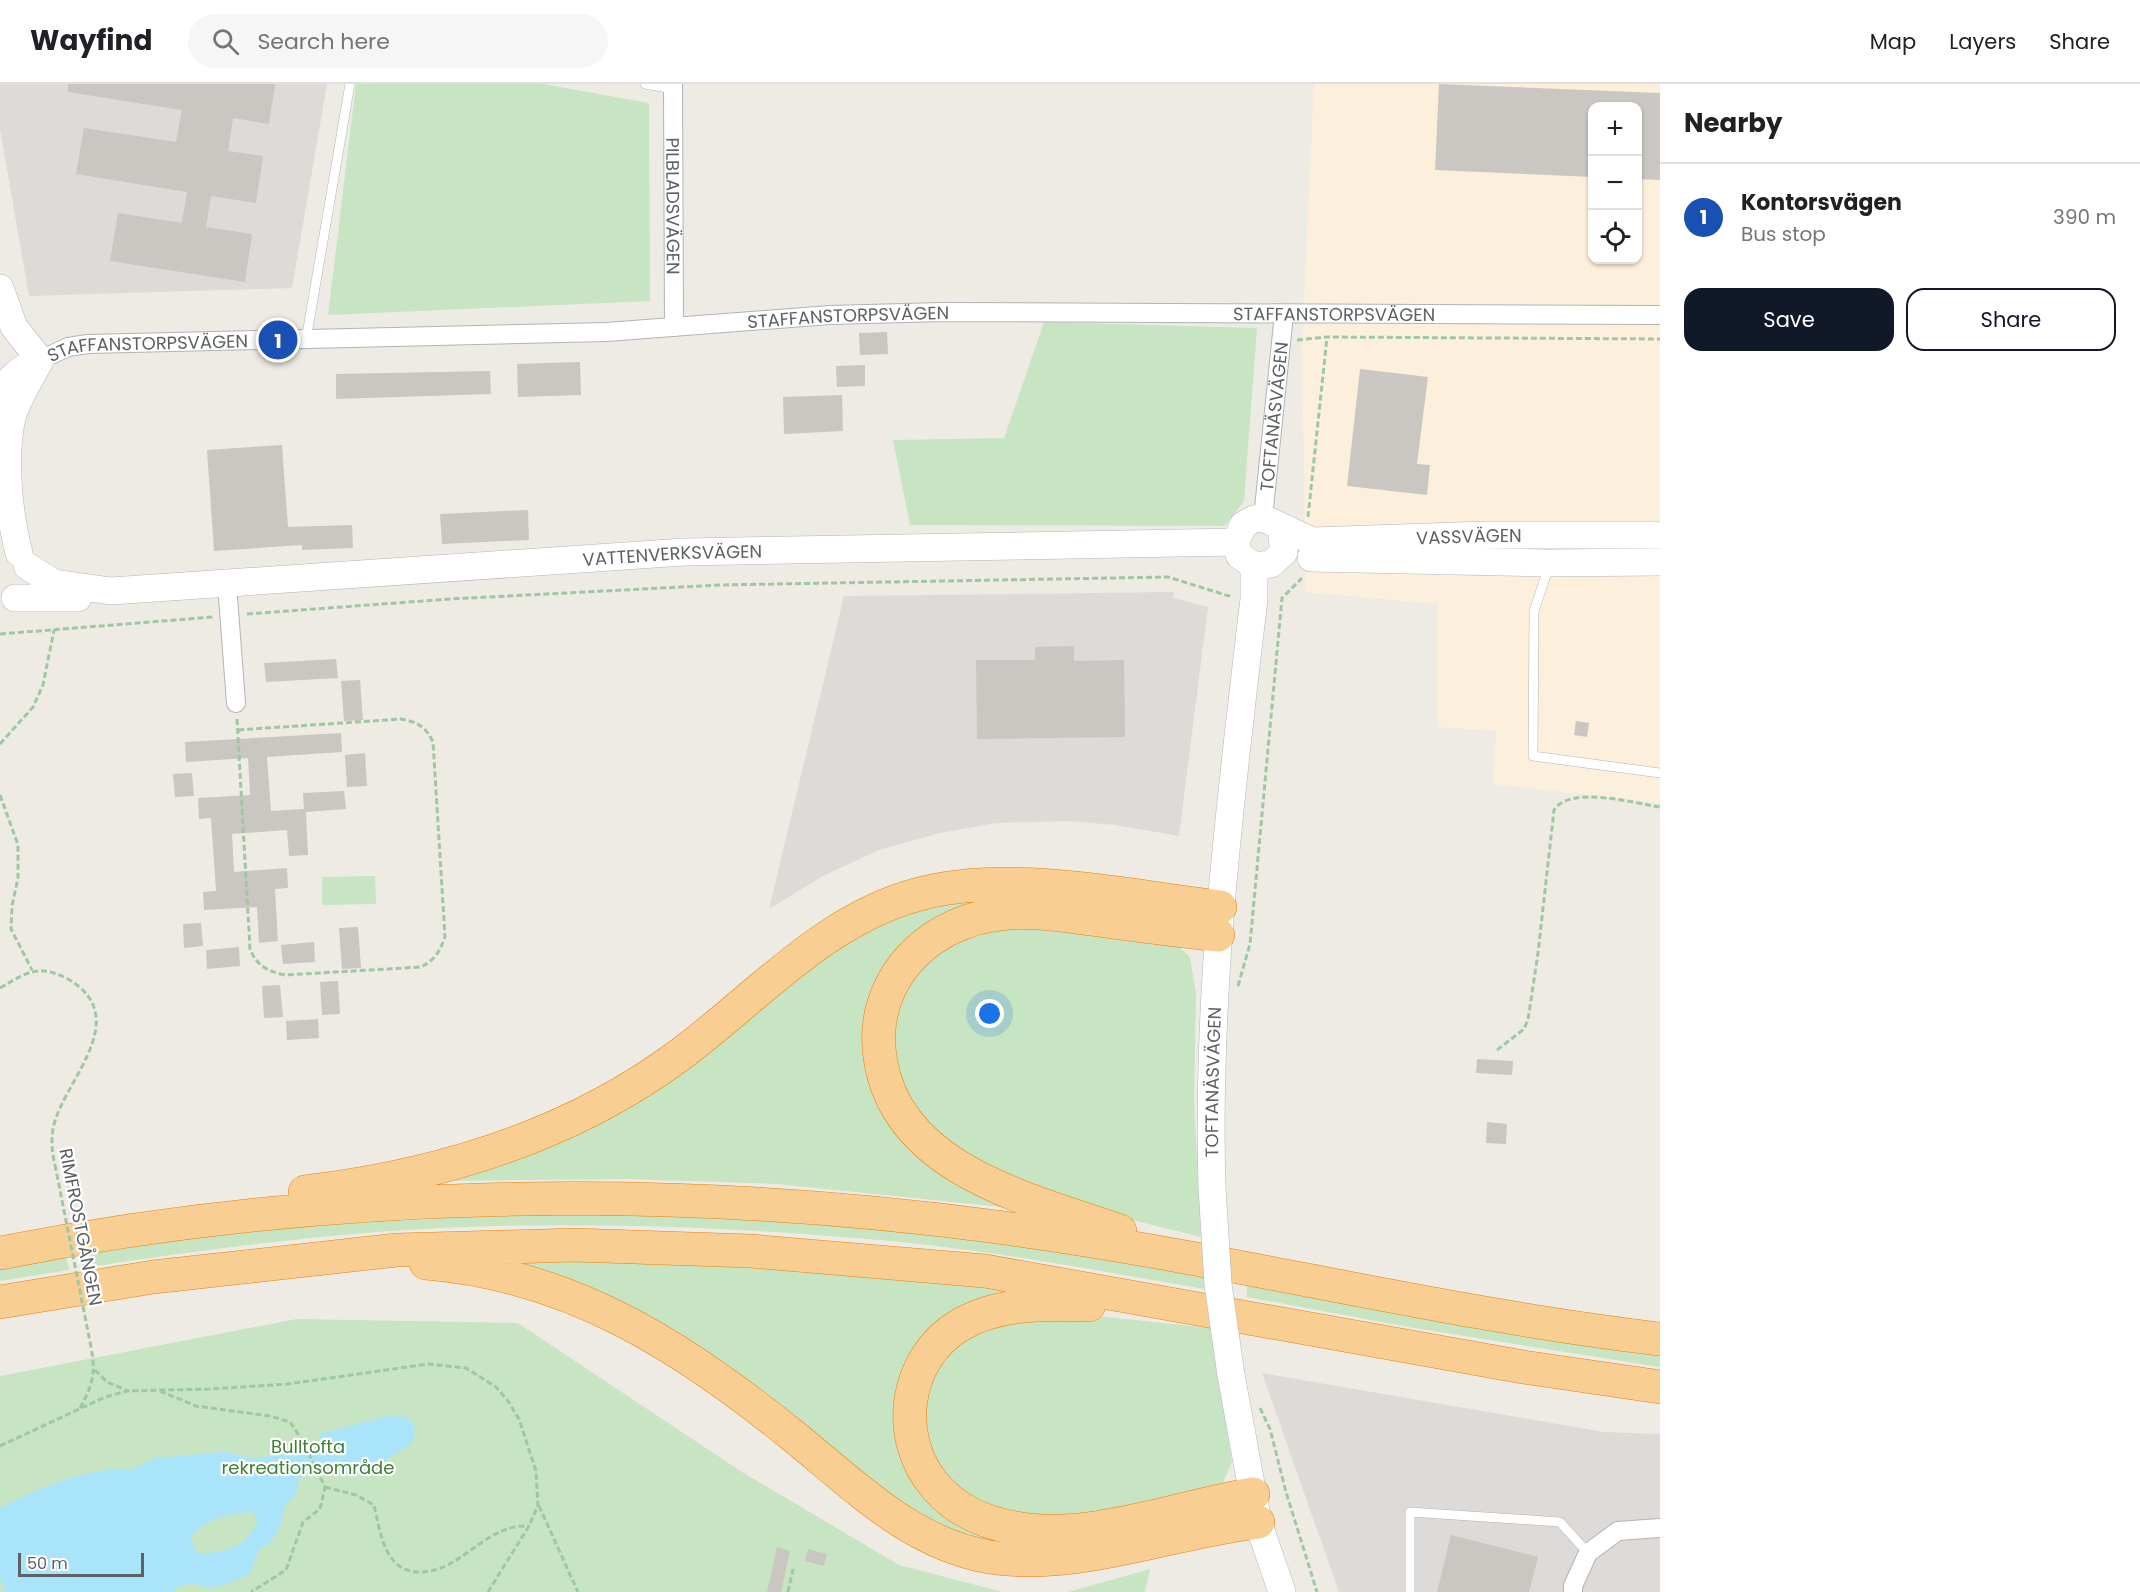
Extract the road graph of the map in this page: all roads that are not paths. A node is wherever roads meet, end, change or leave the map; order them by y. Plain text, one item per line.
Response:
1 (350, 84) edge
2 (645, 84) edge
3 (673, 86) edge
4 (0, 288) edge
5 (1284, 314) junction
6 (1660, 315) edge
7 (674, 327) junction
8 (306, 340) junction
9 (40, 360) junction
10 (0, 399) edge
11 (1276, 533) junction
12 (1660, 535) edge
13 (1236, 542) junction
14 (1546, 549) junction
15 (15, 555) edge
16 (1660, 562) edge
17 (1254, 566) junction
18 (227, 584) junction
19 (111, 591) junction
20 (8, 600) edge
21 (236, 703) road end
22 (1660, 773) edge
23 (1219, 921) junction
24 (0, 1245) edge
25 (0, 1253) edge
26 (1204, 1260) junction
27 (236, 1267) junction
28 (0, 1302) edge
29 (1350, 1336) junction
30 (1660, 1339) edge
31 (1660, 1387) edge
32 (1255, 1508) junction
33 (1660, 1528) edge
34 (1588, 1553) junction
35 (1282, 1592) edge
36 (1410, 1592) edge
37 (1573, 1592) edge

1 - 8 lane
2 - 3 lane
3 - 7 street, PILBLADSVÄGEN
4 - 9 street
5 - 6 street, STAFFANSTORPSVÄGEN
5 - 7 street, STAFFANSTORPSVÄGEN
5 - 11 street, TOFTANÄSVÄGEN
7 - 8 street, STAFFANSTORPSVÄGEN
8 - 9 street, STAFFANSTORPSVÄGEN
9 - 10 street
9 - 15 street
11 - 13 street
11 - 14 street, VASSVÄGEN
11 - 14 street, VASSVÄGEN
11 - 17 street
12 - 14 street, VASSVÄGEN
13 - 17 street
13 - 18 street, VATTENVERKSVÄGEN
14 - 16 street, VASSVÄGEN
14 - 22 lane
15 - 19 street, VATTENVERKSVÄGEN
15 - 20 street
17 - 23 street, TOFTANÄSVÄGEN
18 - 19 street, VATTENVERKSVÄGEN
18 - 21 street
19 - 20 street, VATTENVERKSVÄGEN
23 - 24 highway
23 - 26 highway
23 - 32 street, TOFTANÄSVÄGEN, bridge
25 - 26 highway
26 - 30 highway
27 - 28 highway
27 - 29 highway
27 - 32 highway
29 - 31 highway
29 - 32 highway
32 - 35 street, TOFTANÄSVÄGEN
33 - 34 street
34 - 36 lane
34 - 37 street

